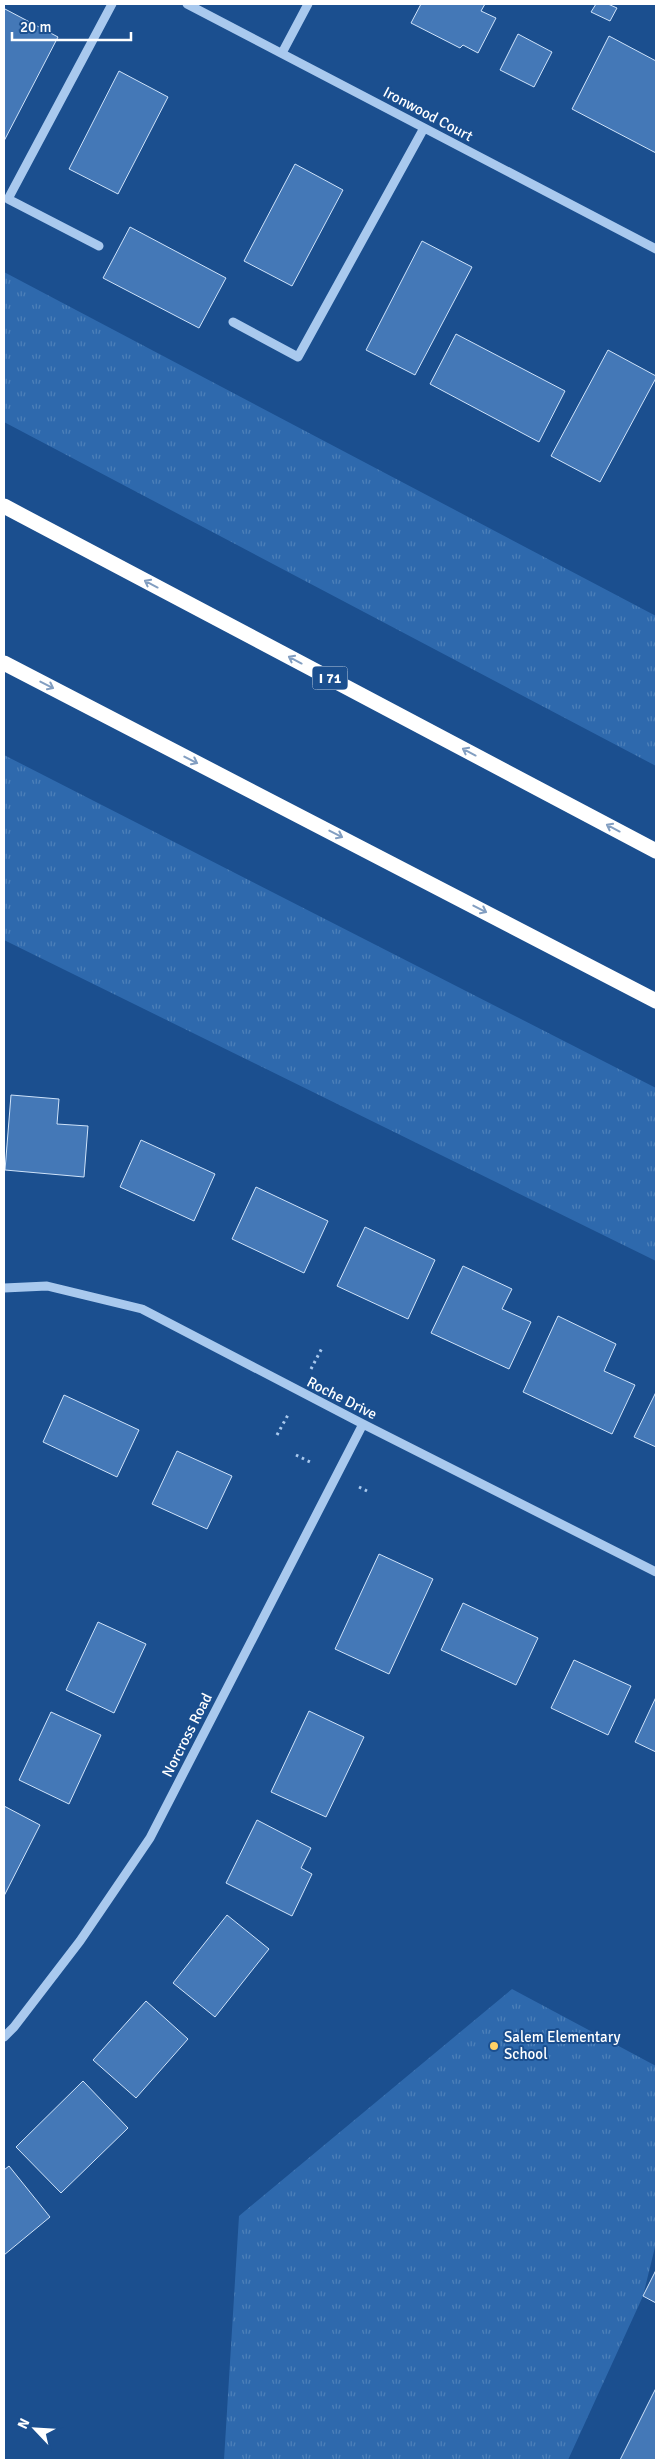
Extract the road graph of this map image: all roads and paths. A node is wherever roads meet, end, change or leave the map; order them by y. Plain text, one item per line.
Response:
1 (112, 4) edge
2 (187, 4) edge
3 (308, 4) edge
4 (282, 53) junction
5 (424, 128) junction
6 (99, 246) dead end
7 (656, 249) edge
8 (233, 322) dead end
9 (4, 506) edge
10 (4, 663) edge
11 (656, 851) edge
12 (656, 1001) edge
13 (4, 1288) edge
14 (322, 1348) dead end
15 (311, 1369) dead end
16 (289, 1412) dead end
17 (363, 1424) junction
18 (277, 1436) dead end
19 (296, 1455) dead end
20 (310, 1462) dead end
21 (656, 1572) edge
22 (4, 2037) edge

1 - 6 street
2 - 4 street, Ironwood Court
3 - 4 street
4 - 5 street, Ironwood Court
5 - 7 street, Ironwood Court
5 - 8 street
11 -> 9 highway, I 71
10 -> 12 highway
13 - 17 street, Roche Drive
14 - 15 path
16 - 18 path
17 - 21 street, Roche Drive
17 - 22 street, Norcross Road
19 - 20 path

